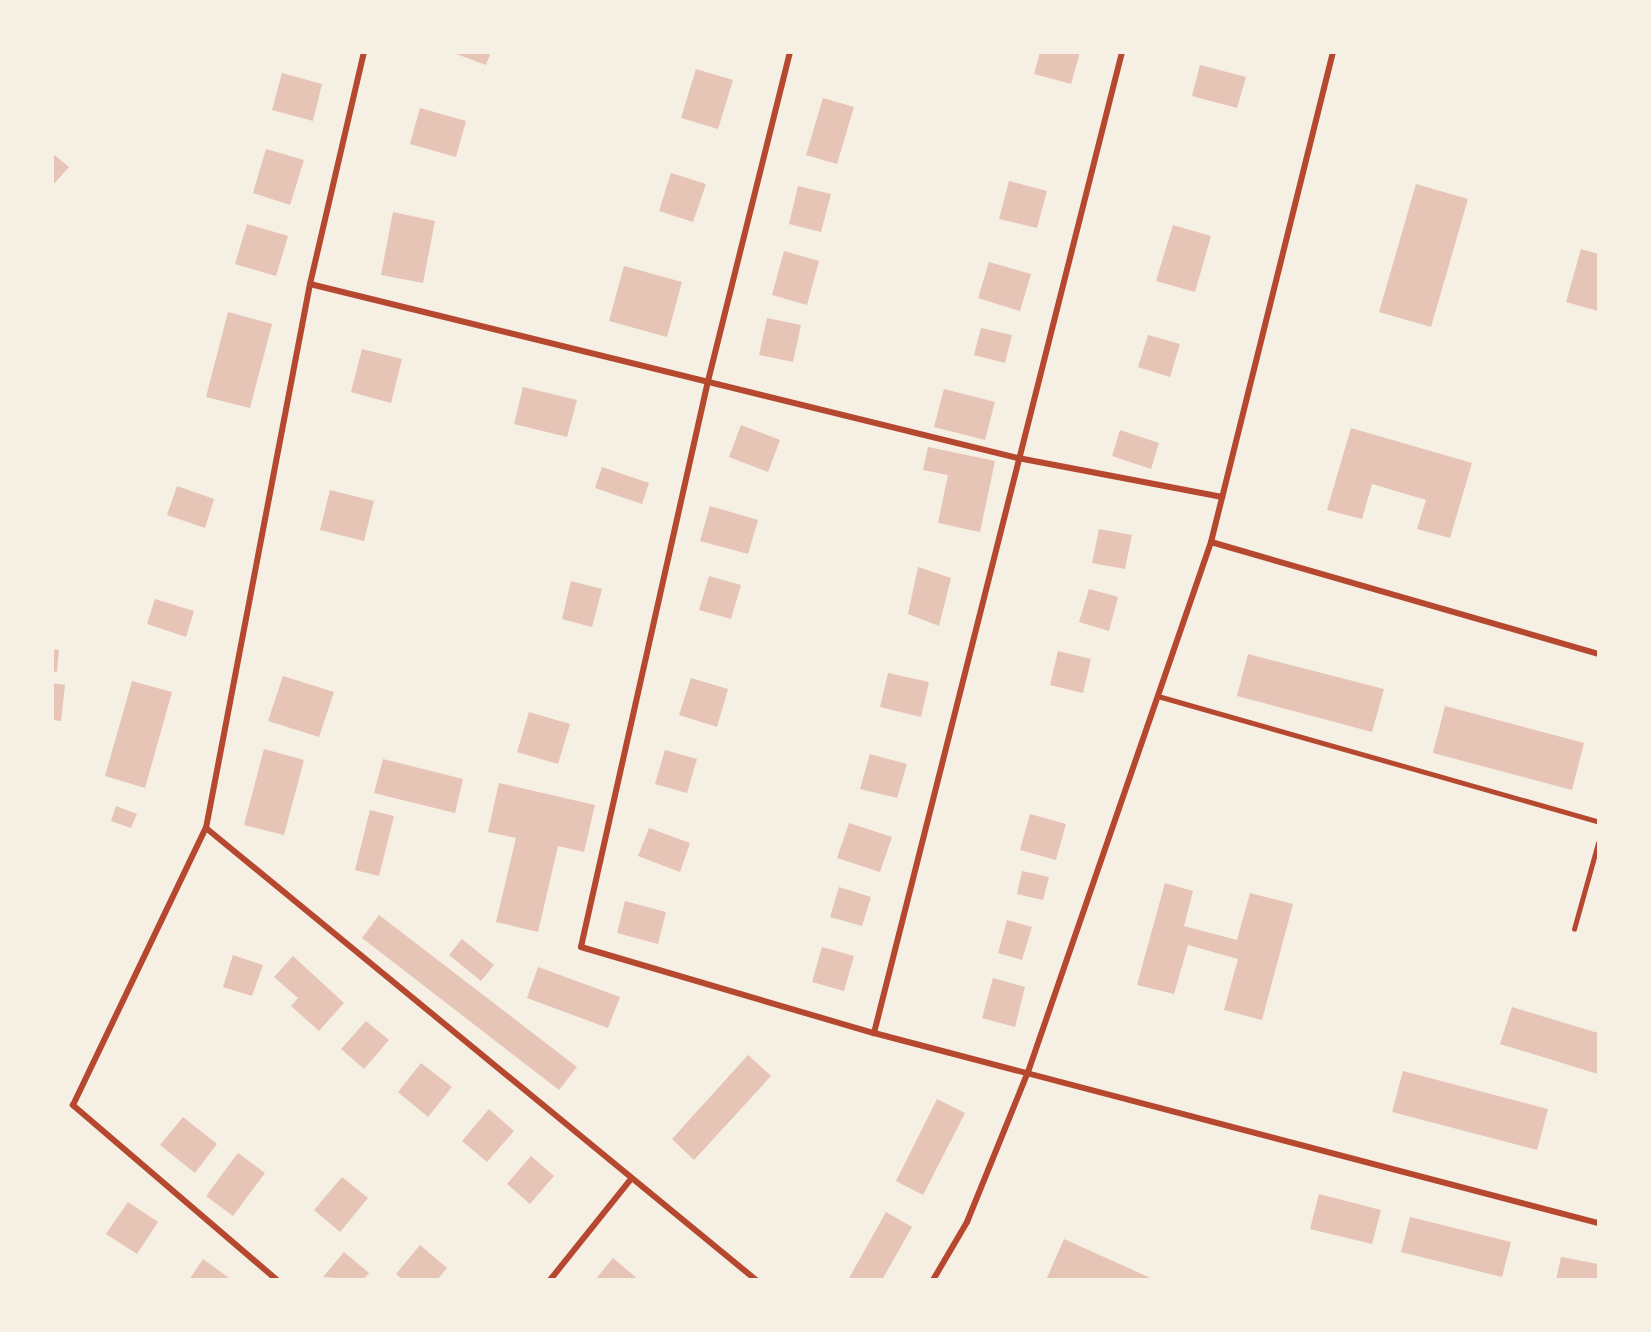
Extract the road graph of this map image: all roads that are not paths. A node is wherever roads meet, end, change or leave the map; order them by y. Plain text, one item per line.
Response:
1 (364, 52) edge
2 (790, 52) edge
3 (1122, 52) edge
4 (1333, 52) edge
5 (310, 284) junction
6 (708, 381) junction
7 (1018, 458) junction
8 (1222, 497) junction
9 (1211, 542) junction
10 (1599, 654) edge
11 (1158, 696) junction
12 (1599, 821) edge
13 (206, 828) junction
14 (1599, 843) edge
15 (1574, 929) dead end
16 (874, 1033) junction
17 (1028, 1072) junction
18 (632, 1179) junction
19 (1599, 1223) edge
20 (277, 1280) edge
21 (550, 1280) edge
22 (756, 1280) edge
23 (933, 1280) edge

1 - 5 street
2 - 6 street
3 - 7 street
4 - 8 street
5 - 6 street
5 - 13 street
6 - 7 street
6 - 16 street
7 - 8 street
7 - 16 street
8 - 9 street
9 - 10 street
9 - 11 street
11 - 12 lane
11 - 17 street
13 - 18 street
13 - 20 street
14 - 15 lane
16 - 17 street
17 - 19 street
17 - 23 street
18 - 21 street
18 - 22 street

